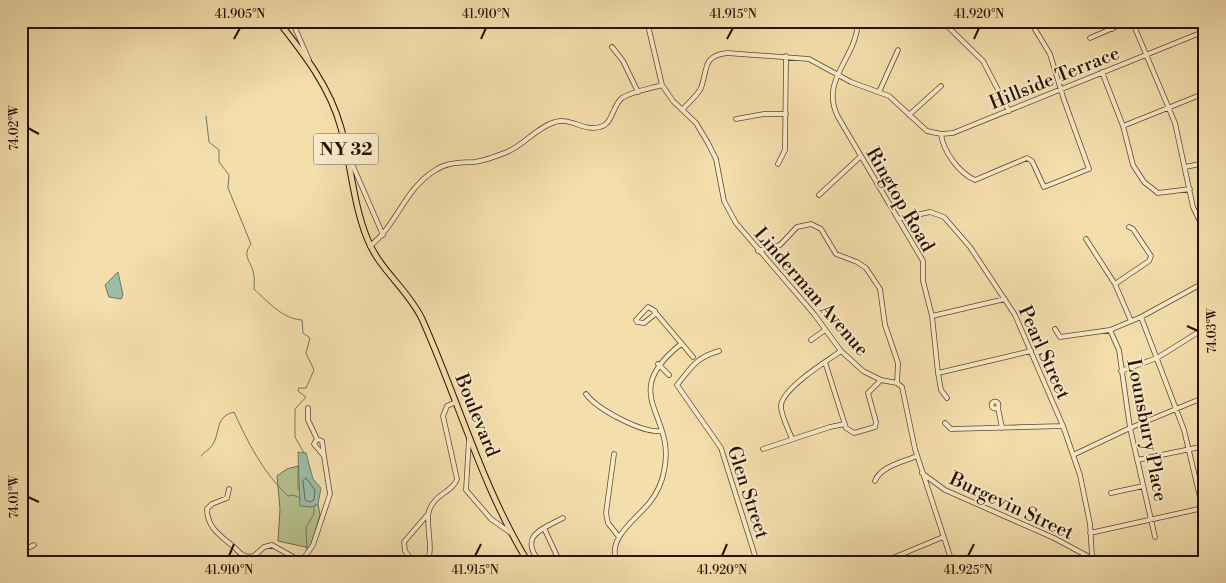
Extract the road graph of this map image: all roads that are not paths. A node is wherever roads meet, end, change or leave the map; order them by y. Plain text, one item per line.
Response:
1 (278, 21) edge
2 (292, 21) edge
3 (647, 21) edge
4 (858, 21) edge
5 (942, 21) edge
6 (1030, 21) edge
7 (1106, 21) edge
8 (1130, 21) edge
9 (1112, 29) junction
10 (1205, 31) edge
11 (1090, 38) dead end
12 (612, 47) dead end
13 (898, 50) dead end
14 (1146, 55) junction
15 (786, 56) junction
16 (310, 62) junction
17 (1102, 72) junction
18 (838, 75) junction
19 (663, 86) junction
20 (941, 86) dead end
21 (1060, 89) junction
22 (638, 92) junction
23 (879, 92) junction
24 (1205, 93) edge
25 (1168, 108) junction
26 (682, 110) junction
27 (1009, 111) junction
28 (786, 114) junction
29 (909, 115) junction
30 (736, 119) dead end
31 (1123, 126) junction
32 (941, 134) junction
33 (347, 153) junction
34 (861, 156) junction
35 (1205, 163) edge
36 (778, 164) dead end
37 (1185, 167) junction
38 (1190, 189) junction
39 (819, 195) dead end
40 (898, 219) junction
41 (1130, 227) dead end
42 (1205, 231) edge
43 (383, 235) junction
44 (1086, 238) dead end
45 (370, 246) junction
46 (758, 251) junction
47 (1205, 282) edge
48 (1114, 284) junction
49 (1006, 299) junction
50 (655, 312) junction
51 (932, 316) junction
52 (1141, 317) junction
53 (1131, 322) junction
54 (1055, 329) dead end
55 (1203, 329) edge
56 (825, 330) junction
57 (1110, 330) junction
58 (1205, 336) edge
59 (811, 340) dead end
60 (681, 344) junction
61 (719, 351) dead end
62 (841, 351) junction
63 (1031, 351) junction
64 (1157, 358) junction
65 (695, 359) junction
66 (825, 362) junction
67 (658, 364) junction
68 (1121, 370) junction
69 (938, 373) junction
70 (669, 375) dead end
71 (881, 380) junction
72 (897, 383) junction
73 (586, 394) dead end
74 (1205, 397) edge
75 (947, 398) dead end
76 (456, 402) junction
77 (308, 408) dead end
78 (998, 408) dead end
79 (1176, 408) junction
80 (845, 424) junction
81 (945, 424) dead end
82 (1063, 426) junction
83 (1002, 428) junction
84 (1130, 428) junction
85 (661, 431) junction
86 (470, 435) junction
87 (317, 439) junction
88 (792, 439) junction
89 (1205, 446) edge
90 (763, 449) dead end
91 (1189, 449) junction
92 (614, 454) dead end
93 (1073, 455) junction
94 (324, 456) junction
95 (917, 456) junction
96 (1137, 460) junction
97 (922, 473) junction
98 (875, 481) dead end
99 (1143, 486) junction
100 (229, 489) dead end
101 (1111, 493) dead end
102 (1204, 507) edge
103 (428, 514) junction
104 (563, 518) dead end
105 (1205, 518) edge
106 (1151, 520) junction
107 (544, 528) junction
108 (1090, 533) junction
109 (513, 534) junction
110 (943, 536) junction
111 (619, 537) junction
112 (1155, 538) dead end
113 (34, 545) dead end
114 (21, 552) edge
115 (557, 556) dead end
116 (1205, 558) edge
117 (1094, 560) edge
118 (303, 562) edge
119 (413, 562) edge
120 (426, 562) edge
121 (528, 562) edge
122 (540, 562) edge
123 (617, 562) edge
124 (758, 562) edge
125 (883, 562) edge
126 (952, 562) edge
127 (1190, 562) edge

1 - 16 main road, NY 32
2 - 16 street
3 - 19 street, Linderman Avenue
4 - 18 street, Ringtop Road
5 - 27 street
6 - 21 street
7 - 9 street
8 - 9 street
8 - 14 street
9 - 11 street
10 - 14 street, Hillside Terrace
12 - 22 street
13 - 23 street
14 - 17 street, Hillside Terrace
14 - 25 street
15 - 18 street
15 - 26 street
15 - 28 street
16 - 33 main road, NY 32
17 - 21 street, Hillside Terrace
17 - 31 street
18 - 23 street
18 - 34 street, Ringtop Road
19 - 22 street
19 - 26 street, Linderman Avenue
20 - 29 street
21 - 27 street, Hillside Terrace
21 - 32 street
22 - 43 street
23 - 29 street
24 - 25 street
25 - 31 street
25 - 37 street
26 - 46 street, Linderman Avenue
27 - 32 street, Hillside Terrace
28 - 30 street
28 - 36 street
29 - 32 street
31 - 38 street
33 - 43 street
33 - 45 main road, NY 32
34 - 39 street
34 - 40 street, Ringtop Road
35 - 37 street
37 - 38 street
38 - 42 street
40 - 49 street, Pearl Street
40 - 51 street, Ringtop Road
41 - 48 street
43 - 45 street
44 - 48 street
45 - 76 main road, Boulevard / NY 32
46 - 56 street, Linderman Avenue
46 - 72 street
47 - 52 street
48 - 53 street
49 - 51 street
49 - 63 street, Pearl Street
50 - 50 street
50 - 60 street
51 - 69 street, Ringtop Road
52 - 53 street
52 - 64 street
53 - 57 street
54 - 57 street
55 - 58 street
55 - 64 street
56 - 59 street
56 - 62 street, Linderman Avenue
57 - 68 street, Lounsbury Place
60 - 65 street
60 - 67 street
61 - 65 street
62 - 66 street
62 - 71 street, Linderman Avenue
63 - 69 street
63 - 82 street, Pearl Street
64 - 68 street
64 - 79 street
65 - 124 street, Glen Street
66 - 80 street
66 - 88 street
67 - 70 street
67 - 85 street
68 - 84 street, Lounsbury Place
69 - 75 street, Ringtop Road
71 - 72 street, Linderman Avenue
71 - 80 street
72 - 95 street
73 - 85 street
74 - 79 street
76 - 86 main road, Boulevard / NY 32
76 - 103 street
77 - 87 street
78 - 83 street
79 - 84 street
79 - 91 street
80 - 88 street
81 - 83 street
82 - 83 street
82 - 93 street, Pearl Street
84 - 93 street
84 - 96 street, Lounsbury Place
85 - 111 street
86 - 109 main road, Boulevard / NY 32
86 - 109 street
87 - 94 street
87 - 94 street
88 - 90 street
89 - 91 street
91 - 96 street
91 - 102 street
92 - 111 street
93 - 108 street, Pearl Street
94 - 118 street
95 - 97 street
95 - 98 street
96 - 99 street, Lounsbury Place
97 - 110 street
97 - 117 street, Burgevin Street
99 - 101 street
99 - 106 street, Lounsbury Place
100 - 118 street
102 - 105 street
102 - 106 street
103 - 119 street
103 - 120 street
104 - 107 street
106 - 108 street
106 - 112 street, Lounsbury Place
107 - 115 street
107 - 122 street
108 - 117 street, Pearl Street
109 - 121 main road, Boulevard / NY 32
110 - 125 street
110 - 126 street
111 - 123 street
113 - 114 street
116 - 127 street

